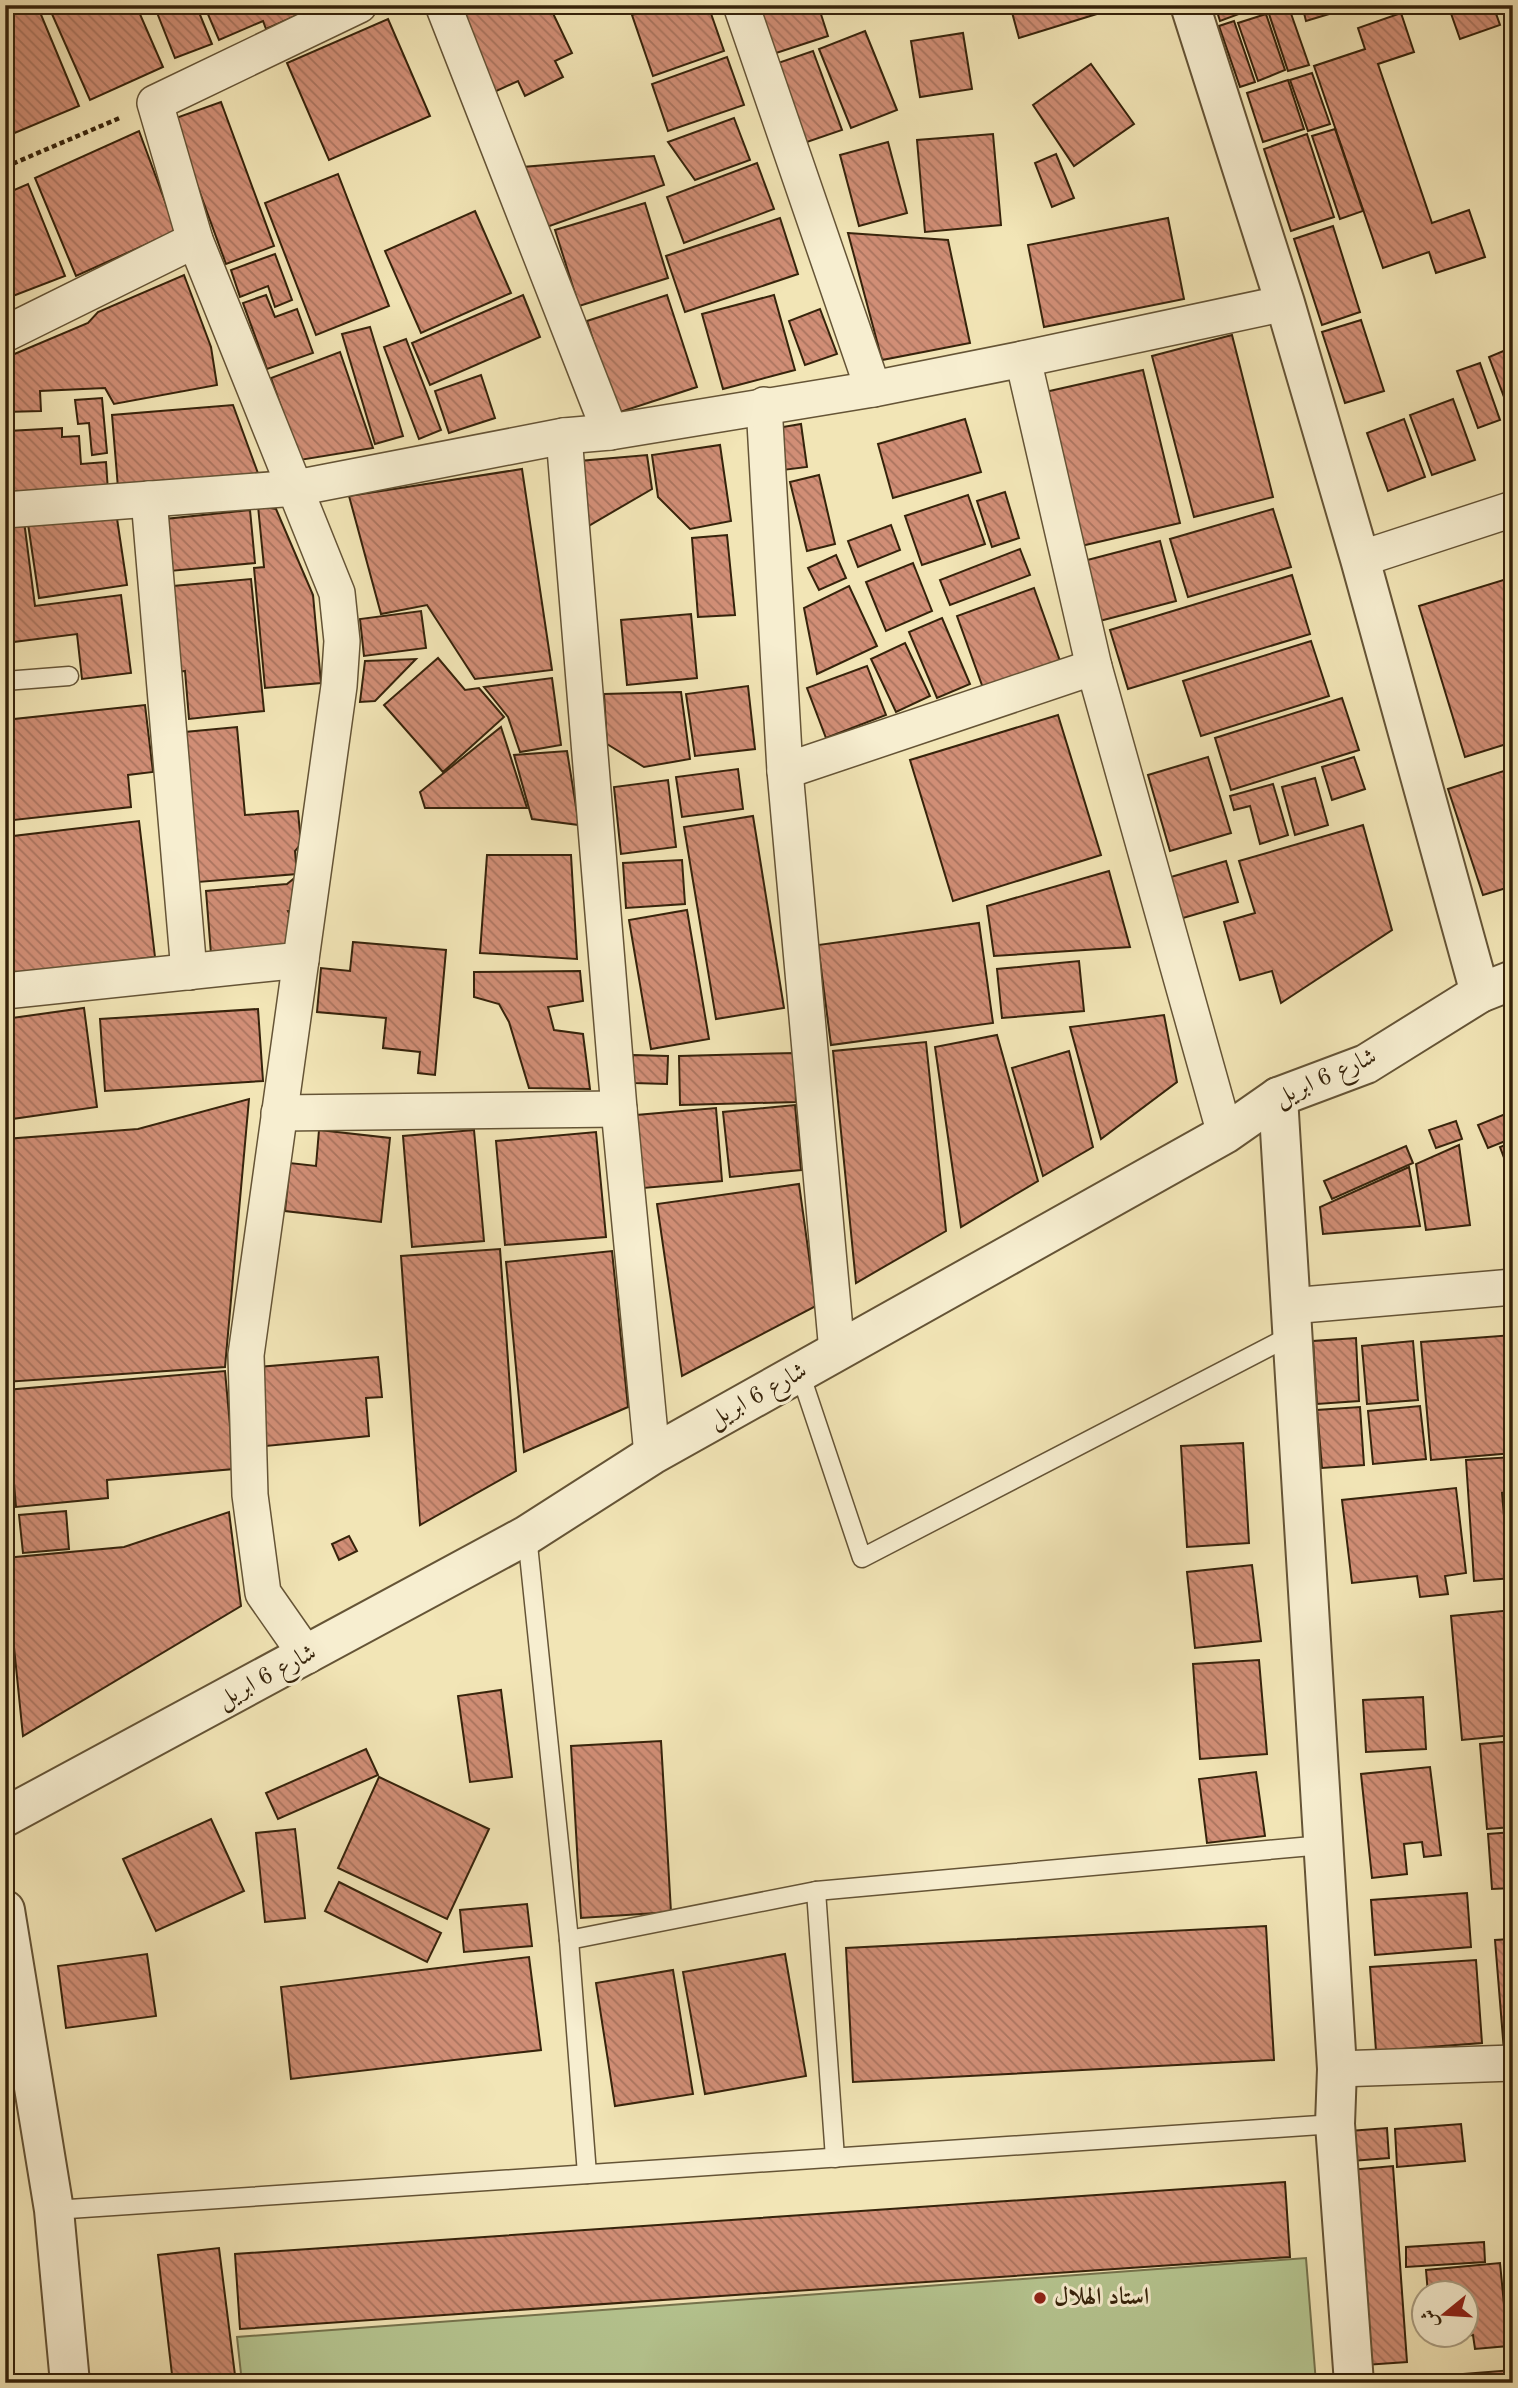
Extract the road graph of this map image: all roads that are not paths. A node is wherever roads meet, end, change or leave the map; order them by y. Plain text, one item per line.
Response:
1 (359, 5) edge
2 (443, 5) edge
3 (741, 5) edge
4 (1190, 5) edge
5 (195, 240) junction
6 (1285, 303) junction
7 (5, 334) edge
8 (1023, 359) junction
9 (873, 389) junction
10 (764, 405) junction
11 (610, 432) junction
12 (564, 436) junction
13 (296, 488) junction
14 (149, 499) junction
15 (1513, 509) edge
16 (5, 510) edge
17 (1360, 559) junction
18 (1094, 667) junction
19 (69, 676) dead end
20 (5, 681) edge
21 (785, 771) junction
22 (301, 960) junction
23 (189, 972) junction
24 (1496, 987) edge
25 (5, 991) edge
26 (1278, 1097) junction
27 (619, 1109) junction
28 (279, 1113) junction
29 (1225, 1134) junction
30 (1513, 1287) edge
31 (1291, 1320) junction
32 (836, 1352) junction
33 (800, 1373) junction
34 (652, 1455) junction
35 (527, 1535) junction
36 (307, 1656) junction
37 (5, 1817) edge
38 (1323, 1845) junction
39 (816, 1891) junction
40 (5, 1910) edge
41 (569, 1940) junction
42 (1513, 2063) edge
43 (1337, 2069) junction
44 (1335, 2124) junction
45 (835, 2158) junction
46 (587, 2174) junction
47 (54, 2210) junction
48 (70, 2383) edge
49 (1354, 2383) edge

1 - 5 street
2 - 11 street
3 - 9 street
4 - 6 street
5 - 7 street
5 - 13 street
6 - 8 street
6 - 17 street
8 - 9 street
8 - 18 street
9 - 10 street
10 - 11 street
10 - 21 street
11 - 12 street
12 - 13 street
12 - 27 street
13 - 14 street
13 - 22 street
14 - 16 street
14 - 23 street
15 - 17 street
17 - 24 street
18 - 21 street
18 - 29 street
19 - 20 lane
21 - 32 street
22 - 23 street
22 - 28 street
23 - 25 street
24 - 26 street, شارع 6 ابريل
26 - 29 street, شارع 6 ابريل
26 - 31 street
27 - 28 street
27 - 34 street
28 - 36 street
29 - 32 street, شارع 6 ابريل
30 - 31 street
31 - 33 lane
31 - 38 street
32 - 33 street, شارع 6 ابريل
33 - 34 street, شارع 6 ابريل
34 - 35 street, شارع 6 ابريل
35 - 36 street, شارع 6 ابريل
35 - 41 lane
36 - 37 street, شارع 6 ابريل
38 - 39 lane
38 - 43 street
39 - 41 lane
39 - 45 lane
40 - 47 street
41 - 46 lane
42 - 43 street
43 - 44 street
44 - 45 lane
44 - 49 street
45 - 46 lane
46 - 47 lane
47 - 48 street

